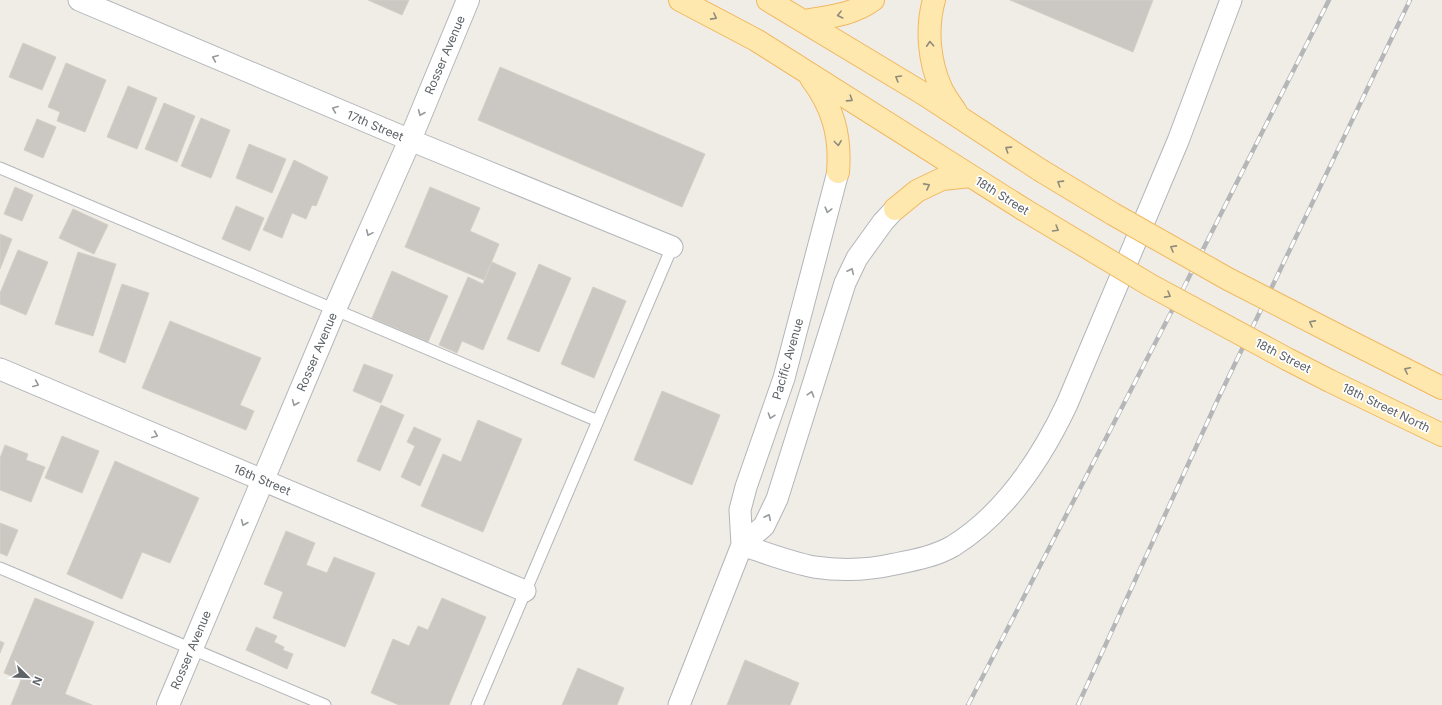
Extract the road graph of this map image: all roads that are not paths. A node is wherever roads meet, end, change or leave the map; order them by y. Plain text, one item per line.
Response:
1 (79, 0) edge
2 (468, 0) edge
3 (680, 0) edge
4 (768, 0) edge
5 (873, 0) edge
6 (934, 0) edge
7 (1231, 0) edge
8 (804, 21) junction
9 (805, 71) junction
10 (960, 118) junction
11 (410, 140) junction
12 (0, 168) edge
13 (838, 172) joint
14 (971, 176) junction
15 (895, 209) joint
16 (672, 246) joint
17 (335, 309) junction
18 (0, 369) edge
19 (1330, 381) joint
20 (1442, 388) edge
21 (598, 420) junction
22 (1442, 435) edge
23 (262, 480) junction
24 (742, 545) junction
25 (0, 568) edge
26 (525, 591) junction
27 (192, 648) junction
28 (168, 705) edge
29 (325, 705) edge
30 (477, 705) edge
31 (679, 705) edge

11 -> 1 street, 17th Street
2 -> 11 street, Rosser Avenue
3 -> 9 main road, 18th Street
4 - 8 main road
5 -> 8 main road
10 -> 6 main road
7 - 24 street
10 -> 8 main road
9 -> 13 main road
9 -> 14 main road, 18th Street
20 -> 10 main road, bridge
11 - 16 street, 17th Street
11 -> 17 street, Rosser Avenue
12 - 17 lane
13 -> 24 street, Pacific Avenue
15 -> 14 main road
14 -> 19 main road, 18th Street, bridge
24 -> 15 street, Pacific Avenue
16 - 21 lane
17 - 21 lane
17 -> 23 street, Rosser Avenue
18 -> 23 street, 16th Street
19 - 22 main road, 18th Street North
21 - 26 lane
23 - 26 street, 16th Street
23 -> 27 street, Rosser Avenue
24 - 31 street, Pacific Avenue
25 - 27 lane
26 - 30 lane
27 - 28 street, Rosser Avenue
27 - 29 lane

